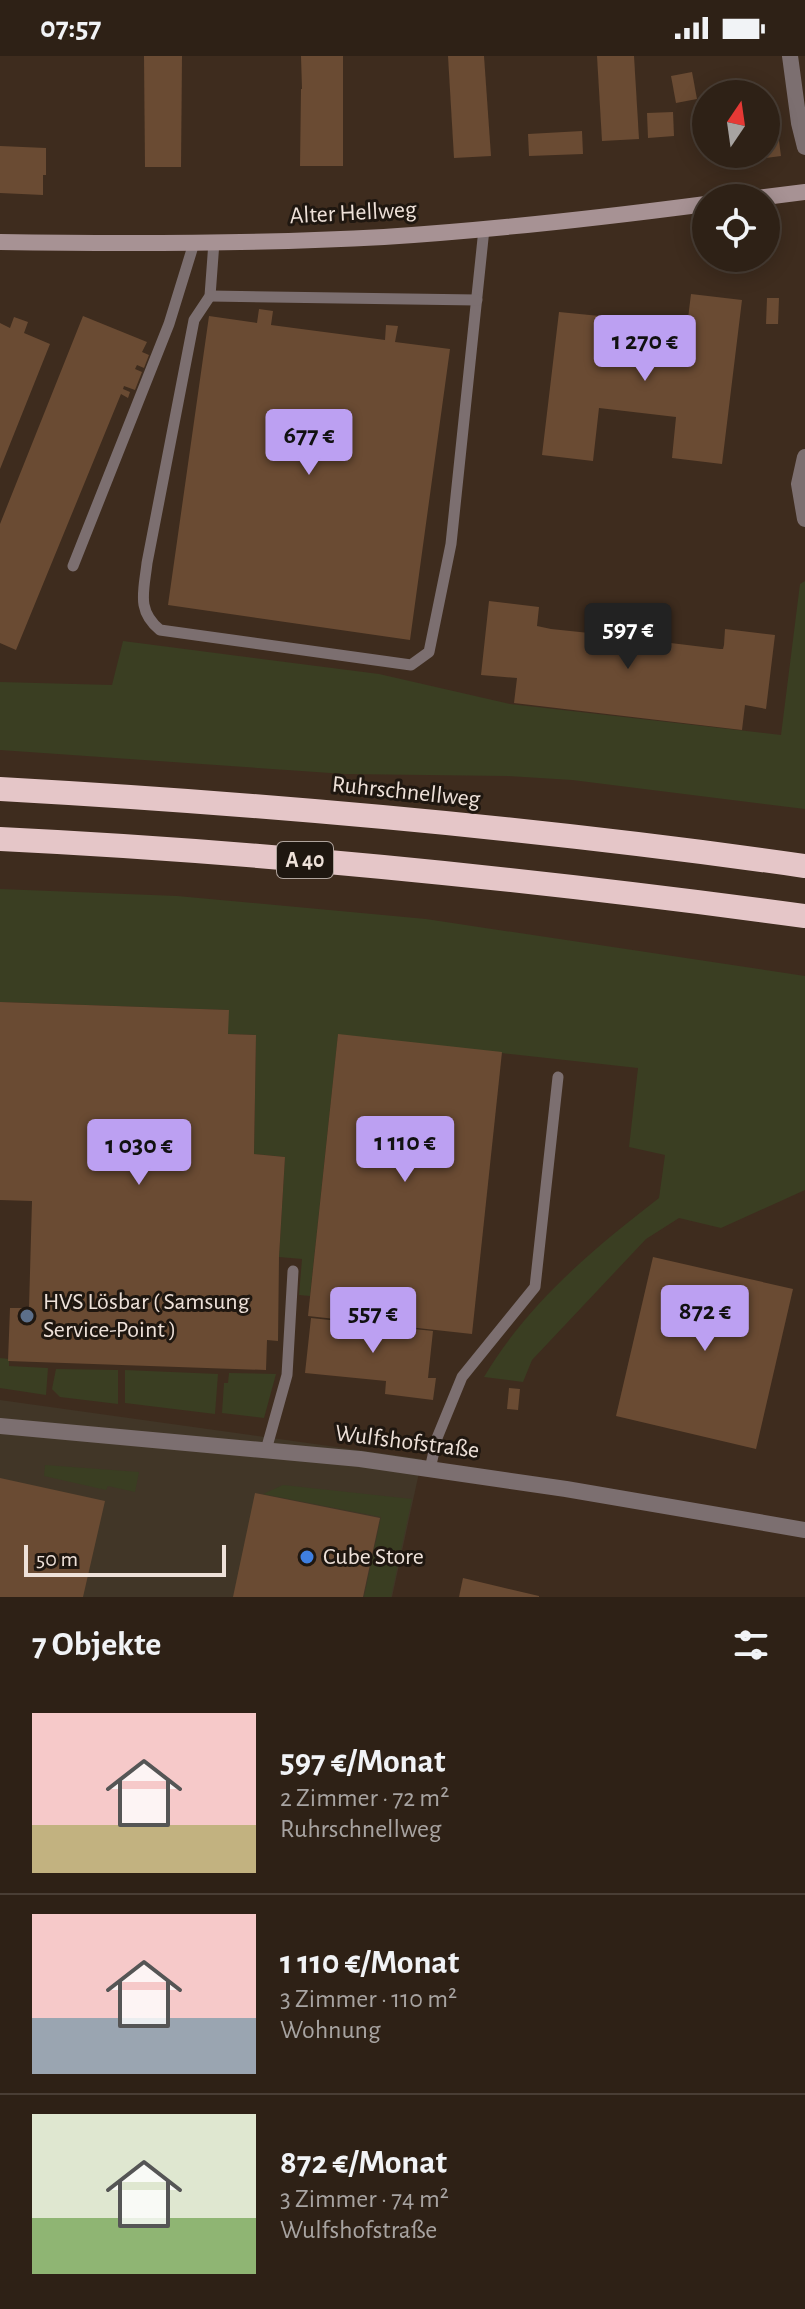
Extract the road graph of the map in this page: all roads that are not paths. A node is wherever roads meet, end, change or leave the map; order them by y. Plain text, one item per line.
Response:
1 (790, 56) edge
2 (805, 147) edge
3 (805, 192) edge
4 (780, 195) edge
5 (692, 206) edge
6 (484, 229) junction
7 (0, 242) edge
8 (214, 242) junction
9 (194, 243) junction
10 (210, 296) junction
11 (477, 300) junction
12 (805, 457) edge
13 (805, 519) edge
14 (73, 566) dead end
15 (0, 789) edge
16 (0, 839) edge
17 (805, 866) edge
18 (805, 916) edge
19 (558, 1077) dead end
20 (293, 1271) dead end
21 (0, 1426) edge
22 (266, 1450) junction
23 (430, 1469) junction
24 (805, 1530) edge

1 - 2 street
3 - 4 street
5 - 6 street, Alter Hellweg
6 - 8 street, Alter Hellweg
6 - 11 lane
7 - 9 street, Alter Hellweg
8 - 9 street, Alter Hellweg
8 - 10 lane
9 - 14 lane
10 - 11 lane
10 - 11 lane
12 - 13 street
15 - 17 highway, Ruhrschnellweg / A 40
16 - 18 highway, A 40
19 - 23 lane
20 - 22 lane
21 - 22 street, Wulfshofstraße
22 - 23 street, Wulfshofstraße
23 - 24 street, Wulfshofstraße

